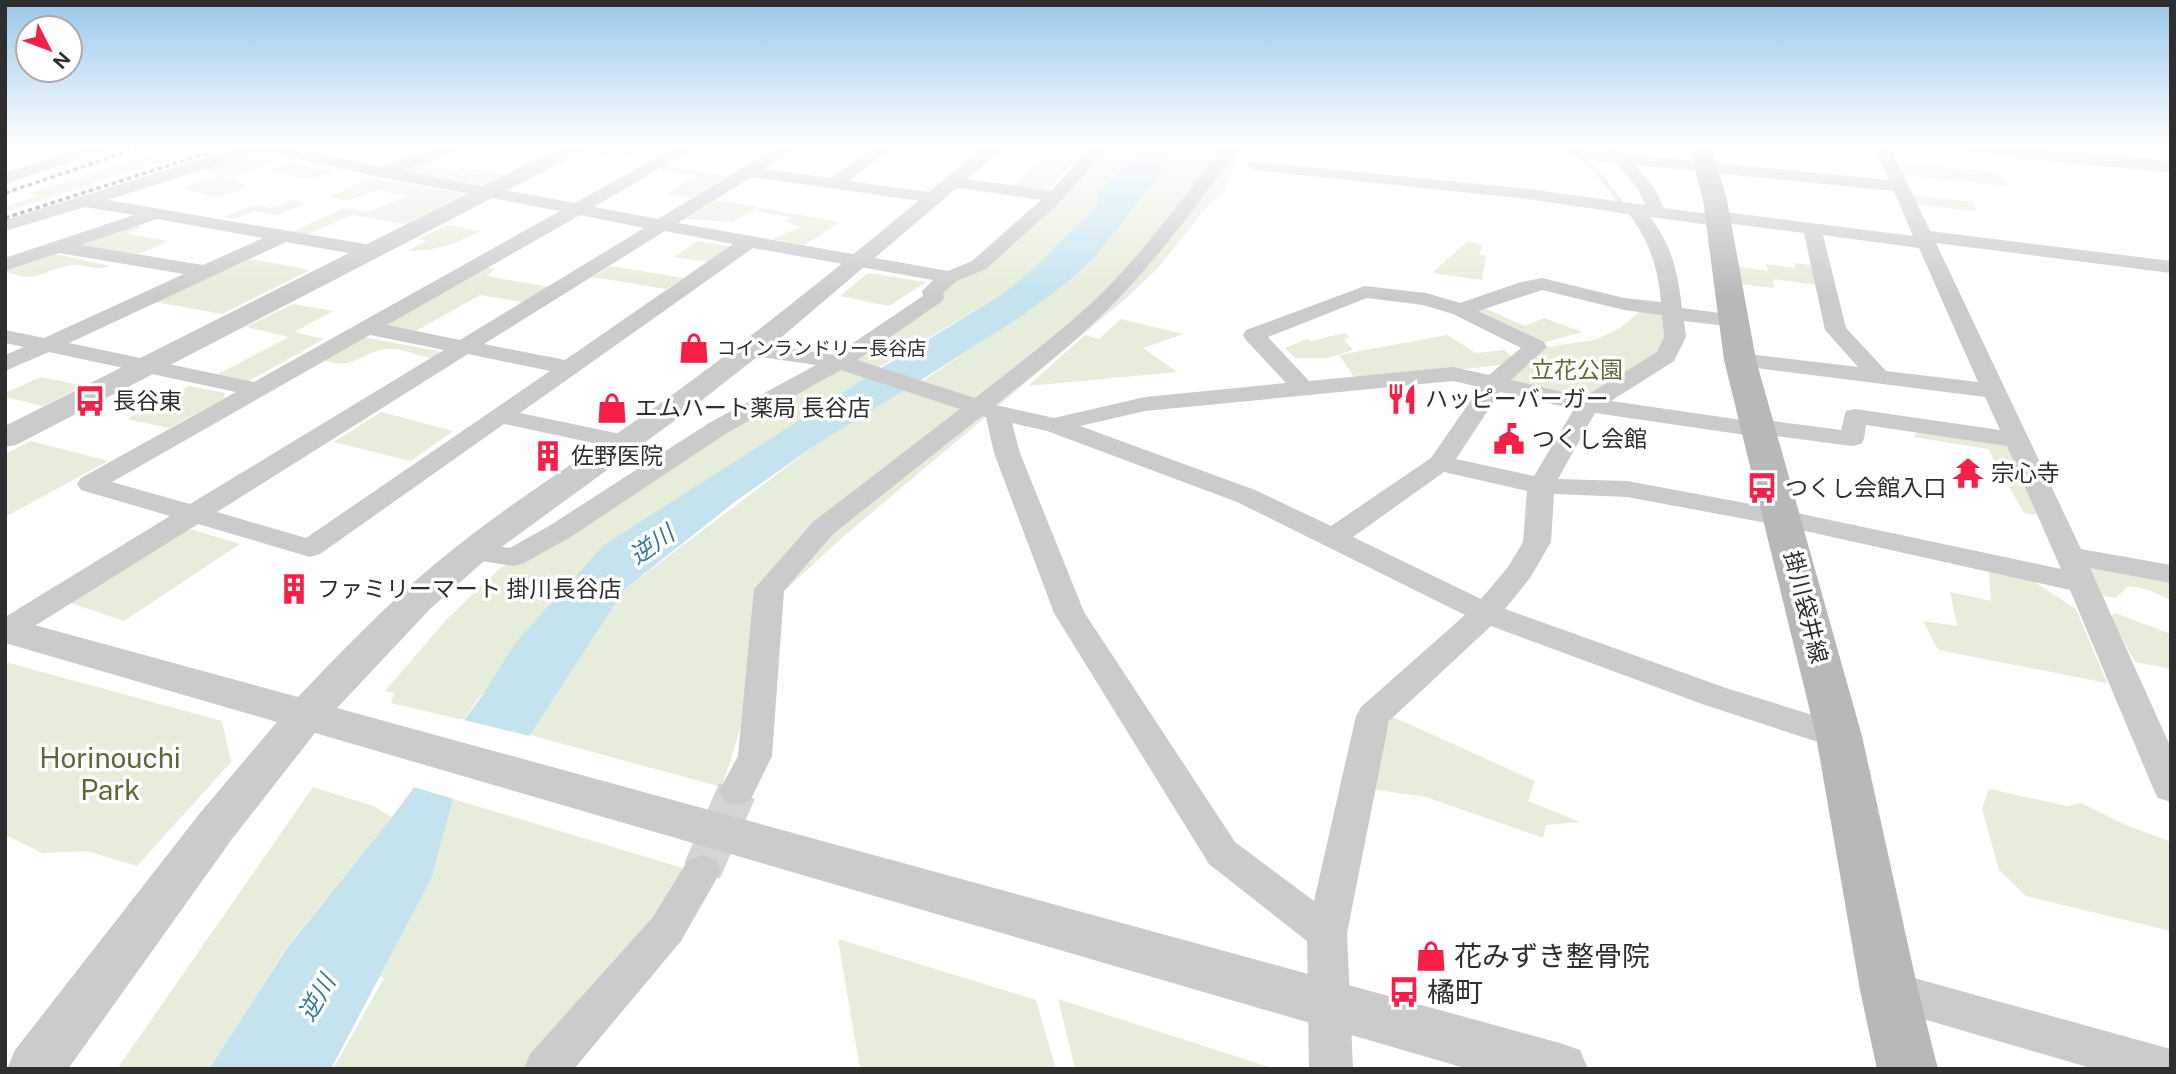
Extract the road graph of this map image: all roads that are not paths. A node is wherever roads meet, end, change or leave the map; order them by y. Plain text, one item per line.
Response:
1 (96, 197) edge
2 (479, 197) edge
3 (511, 197) edge
4 (600, 197) edge
5 (707, 197) edge
6 (929, 197) edge
7 (1055, 197) edge
8 (1192, 197) edge
9 (1549, 197) edge
10 (1650, 197) edge
11 (1712, 197) edge
12 (1905, 197) edge
13 (935, 198) joint
14 (84, 201) junction
15 (579, 209) junction
16 (1645, 211) junction
17 (158, 213) junction
18 (1718, 219) junction
19 (662, 225) junction
20 (5, 226) edge
21 (1812, 229) junction
22 (285, 236) junction
23 (1924, 239) junction
24 (751, 241) junction
25 (58, 247) junction
26 (371, 251) junction
27 (856, 262) junction
28 (5, 265) edge
29 (2171, 267) edge
30 (208, 272) junction
31 (950, 276) junction
32 (1460, 310) junction
33 (1671, 311) junction
34 (367, 328) junction
35 (5, 336) edge
36 (1737, 341) junction
37 (48, 345) junction
38 (464, 346) junction
39 (747, 349) junction
40 (839, 362) junction
41 (5, 364) edge
42 (148, 366) junction
43 (571, 368) junction
44 (1878, 376) junction
45 (1495, 383) junction
46 (1303, 388) junction
47 (254, 389) junction
48 (1994, 391) junction
49 (1588, 405) junction
50 (987, 410) junction
51 (501, 416) junction
52 (1054, 425) junction
53 (1758, 428) junction
54 (5, 438) edge
55 (2017, 440) junction
56 (626, 442) junction
57 (1440, 463) junction
58 (1541, 486) junction
59 (193, 515) junction
60 (1783, 518) junction
61 (1335, 537) junction
62 (472, 552) junction
63 (2076, 569) junction
64 (2171, 574) edge
65 (1486, 613) junction
66 (6, 630) edge
67 (305, 714) junction
68 (1839, 736) junction
69 (2171, 788) edge
70 (737, 792) tunnel mouth
71 (702, 871) tunnel mouth
72 (1328, 933) junction
73 (1889, 990) junction
74 (1328, 1003) junction
75 (35, 1069) edge
76 (546, 1069) edge
77 (1331, 1069) edge
78 (1560, 1069) edge
79 (1908, 1069) edge
80 (2166, 1069) edge

1 - 14 street
2 - 26 street
3 - 15 street
4 - 15 street
5 - 19 street
6 - 13 street
7 - 31 street
8 - 50 street
9 - 16 street
10 - 16 street
11 - 18 main road, 掛川袋井線
12 - 23 street
13 - 27 street
14 - 17 street
14 - 20 street
15 - 19 street
15 - 34 street
16 - 18 street
16 - 33 street
17 - 22 street
17 - 25 street
18 - 21 street
18 - 36 main road, 掛川袋井線
19 - 24 street
19 - 38 street
21 - 23 street
21 - 44 street
22 - 26 street
22 - 30 street
23 - 29 street
23 - 48 street
24 - 27 street
24 - 43 street
25 - 28 street
25 - 30 street
26 - 42 street
27 - 31 street
27 - 39 street
30 - 37 street
31 - 40 street
32 - 33 street
32 - 45 street
32 - 46 street
33 - 36 street
33 - 49 street
34 - 38 street
34 - 47 street
35 - 37 street
36 - 44 street
36 - 53 main road, 掛川袋井線
37 - 41 street
37 - 42 street
38 - 43 street
38 - 59 street
39 - 40 street
39 - 56 street
40 - 50 street
40 - 62 street
42 - 47 street
42 - 54 street
43 - 51 street
44 - 48 street
45 - 46 street
45 - 49 street
45 - 57 street
46 - 52 street
47 - 59 street
48 - 55 street
49 - 53 street
49 - 58 street
50 - 52 street
50 - 70 street
50 - 72 street
51 - 56 street
51 - 59 street
52 - 61 street
53 - 55 street
53 - 60 main road, 掛川袋井線
55 - 63 street
56 - 62 street
57 - 58 street
57 - 61 street
58 - 60 street
58 - 65 street
59 - 66 street
60 - 63 street
60 - 68 main road, 掛川袋井線
61 - 65 street
62 - 67 street
63 - 64 street
63 - 69 street
65 - 68 street
65 - 72 street
66 - 67 street
67 - 74 street
67 - 75 street
68 - 73 main road, 掛川袋井線
71 - 76 street
72 - 74 street
73 - 79 main road, 掛川袋井線
73 - 80 street
74 - 77 street
74 - 78 street

